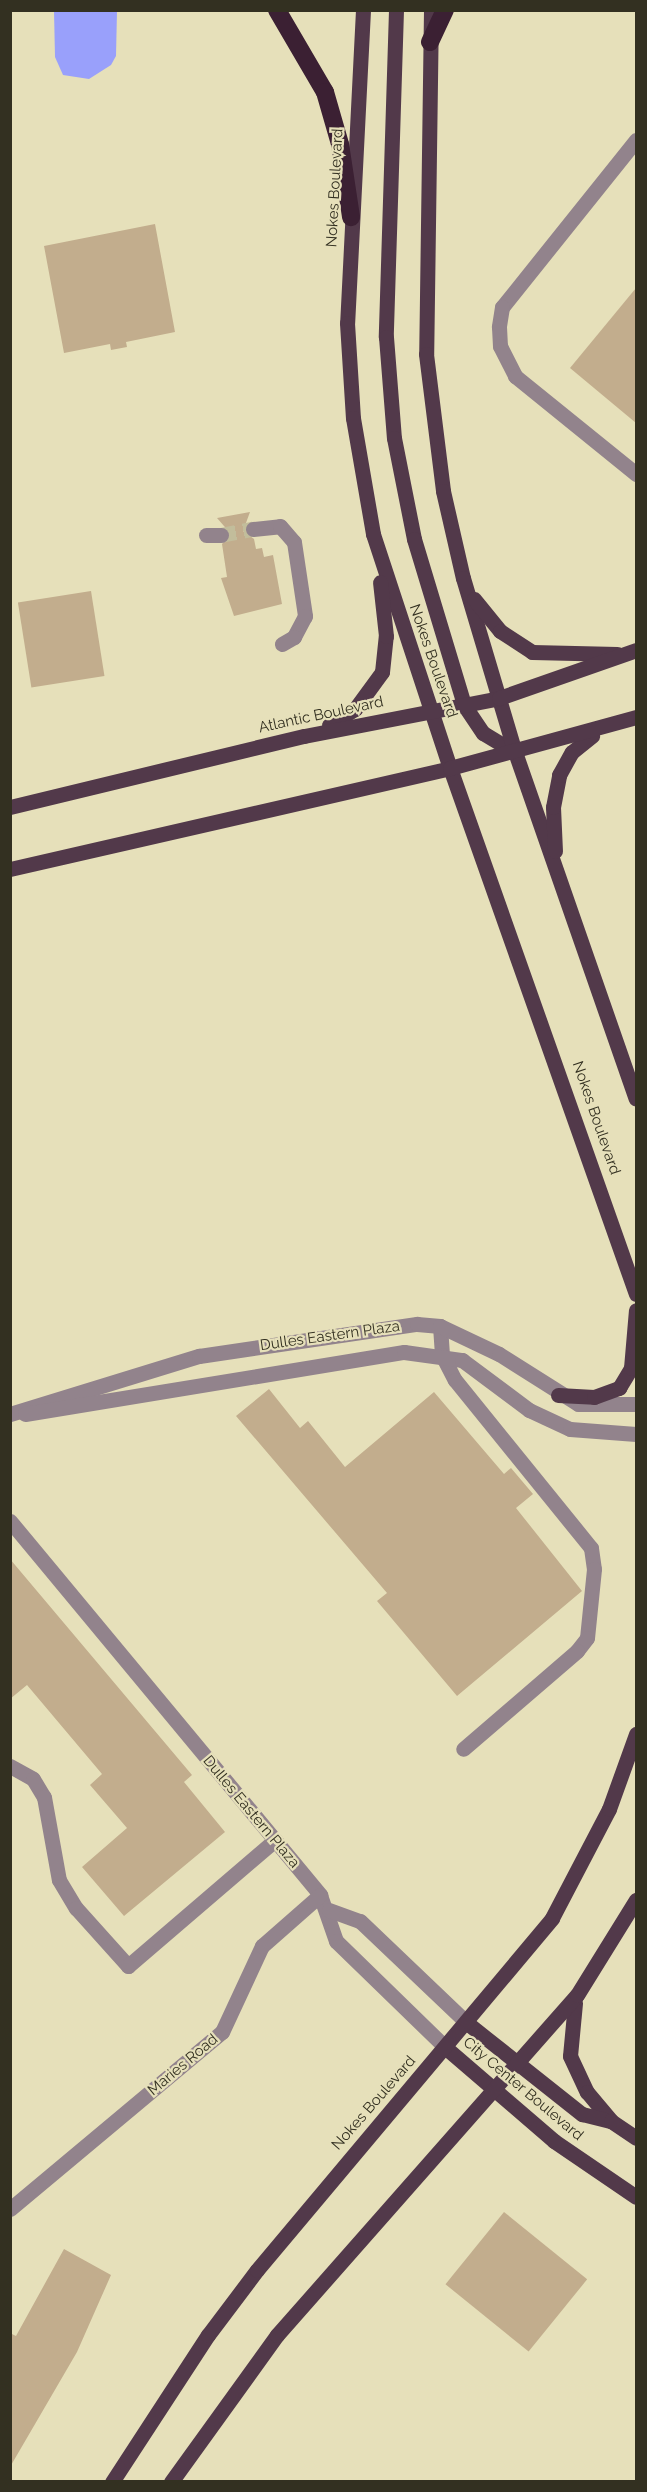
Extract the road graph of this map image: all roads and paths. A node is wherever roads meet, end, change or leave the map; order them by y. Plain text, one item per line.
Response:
1 (277, 10) edge
2 (363, 10) edge
3 (396, 10) edge
4 (431, 10) edge
5 (445, 10) edge
6 (430, 42) junction
7 (636, 140) edge
8 (351, 217) junction
9 (636, 474) edge
10 (253, 529) tunnel mouth
11 (373, 534) junction
12 (463, 578) junction
13 (282, 644) dead end
14 (633, 651) edge
15 (499, 698) junction
16 (464, 705) junction
17 (431, 711) junction
18 (636, 717) edge
19 (603, 729) junction
20 (304, 736) junction
21 (515, 752) junction
22 (450, 768) junction
23 (10, 807) edge
24 (10, 869) edge
25 (556, 869) junction
26 (636, 1099) edge
27 (636, 1294) edge
28 (636, 1310) edge
29 (440, 1326) junction
30 (442, 1355) junction
31 (558, 1395) junction
32 (636, 1404) edge
33 (10, 1414) edge
34 (636, 1434) edge
35 (10, 1521) edge
36 (636, 1734) edge
37 (463, 1749) dead end
38 (10, 1766) edge
39 (275, 1840) junction
40 (320, 1895) junction
41 (636, 1900) edge
42 (329, 1910) junction
43 (578, 1995) junction
44 (467, 2024) junction
45 (446, 2048) junction
46 (518, 2067) junction
47 (493, 2091) junction
48 (611, 2121) junction
49 (636, 2138) edge
50 (636, 2197) edge
51 (10, 2209) edge
52 (112, 2481) edge
53 (171, 2481) edge

1 - 8 highway
2 - 8 main road, Nokes Boulevard
3 - 16 main road
4 - 6 main road
5 - 6 highway
6 - 12 main road
7 - 9 street
8 - 11 main road, Nokes Boulevard
10 - 13 street
11 - 17 main road, Nokes Boulevard
11 - 20 main road
12 - 14 main road
12 - 15 main road
14 - 15 main road, Atlantic Boulevard
15 - 16 main road, Atlantic Boulevard
15 - 21 main road
16 - 17 main road, Atlantic Boulevard
16 - 21 main road
17 - 20 main road, Atlantic Boulevard
17 - 22 main road, Nokes Boulevard
18 - 19 main road
19 - 21 main road
19 - 25 main road
20 - 23 main road, Atlantic Boulevard
21 - 22 main road
21 - 25 main road
22 - 24 main road
22 - 27 main road, Nokes Boulevard
25 - 26 main road
28 - 31 main road
29 - 30 street
29 - 31 street, Dulles Eastern Plaza
29 - 33 street, Dulles Eastern Plaza
30 - 33 street, Dulles Eastern Plaza
30 - 34 street, Dulles Eastern Plaza
30 - 37 street
31 - 32 street, Dulles Eastern Plaza
35 - 39 street, Dulles Eastern Plaza
36 - 44 main road, Nokes Boulevard
38 - 39 street
39 - 40 street, Dulles Eastern Plaza
40 - 42 street, Dulles Eastern Plaza
40 - 51 street, Maries Road
41 - 43 main road
42 - 44 street
42 - 45 street, Dulles Eastern Plaza
43 - 46 main road
43 - 48 main road
44 - 45 main road, Nokes Boulevard
44 - 46 main road, City Center Boulevard
45 - 47 main road, City Center Boulevard
45 - 52 main road, Nokes Boulevard
46 - 47 main road
46 - 48 main road, City Center Boulevard
47 - 50 main road, City Center Boulevard
47 - 53 main road
48 - 49 main road, City Center Boulevard

